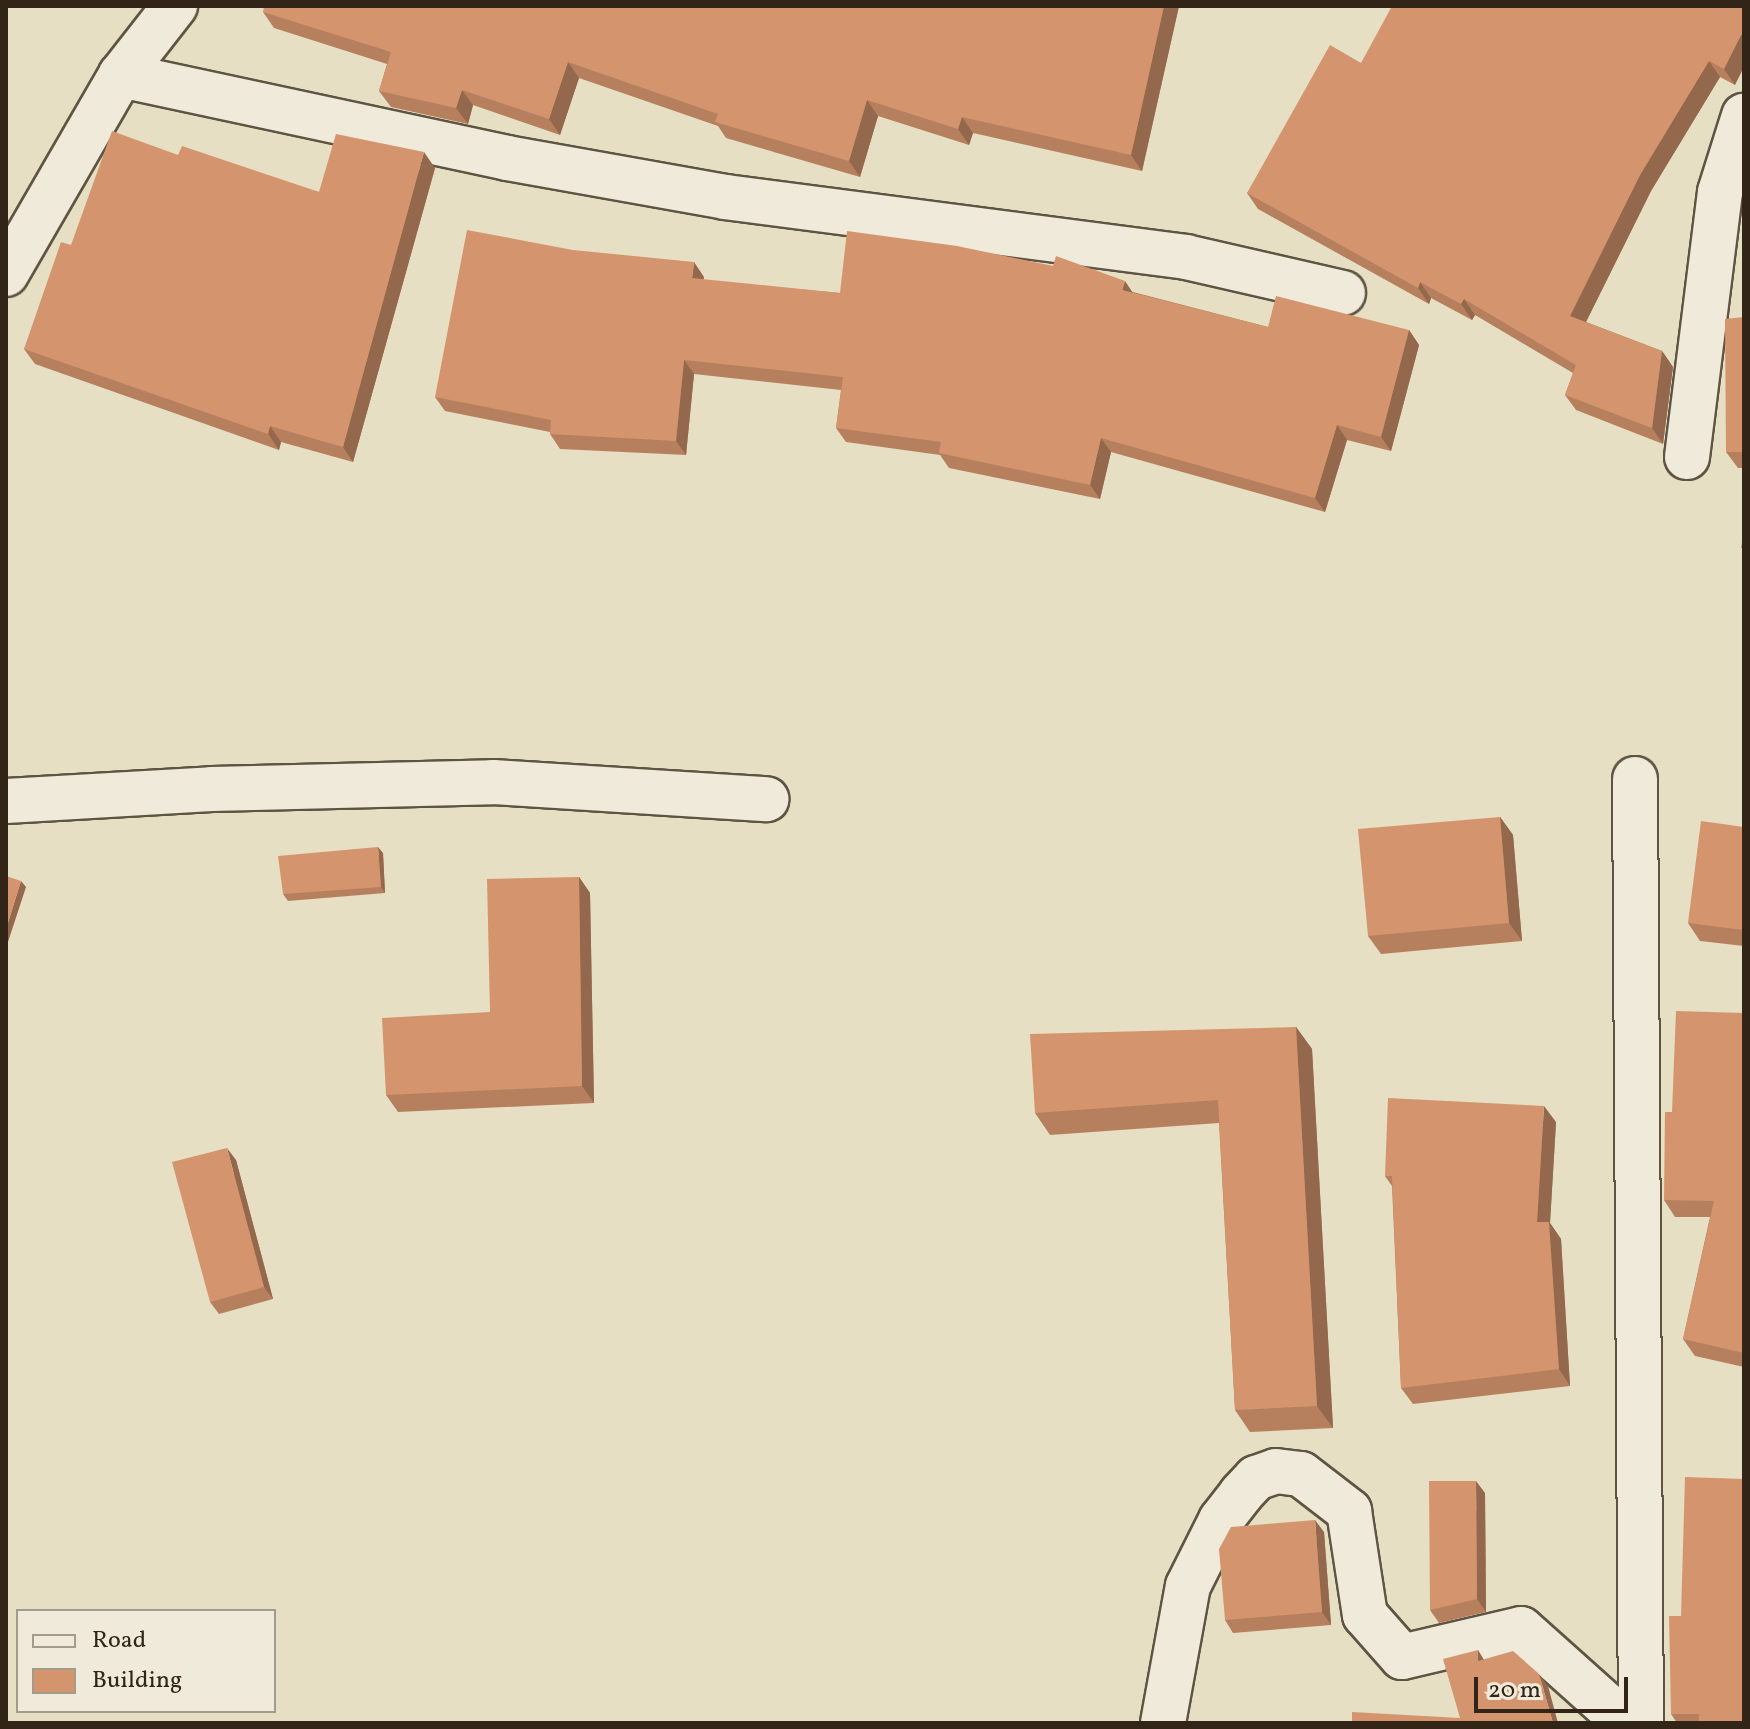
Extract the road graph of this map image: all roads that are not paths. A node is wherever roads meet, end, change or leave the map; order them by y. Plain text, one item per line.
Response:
1 (175, 6) edge
2 (121, 75) junction
3 (1744, 116) edge
4 (6, 274) edge
5 (1343, 293) dead end
6 (1687, 457) dead end
7 (1635, 779) dead end
8 (766, 799) dead end
9 (6, 801) edge
10 (1163, 1723) edge
11 (1626, 1723) edge
12 (1641, 1723) edge

1 - 2 street
2 - 4 street
2 - 5 street
3 - 6 street
7 - 12 street
8 - 9 street
10 - 11 street

